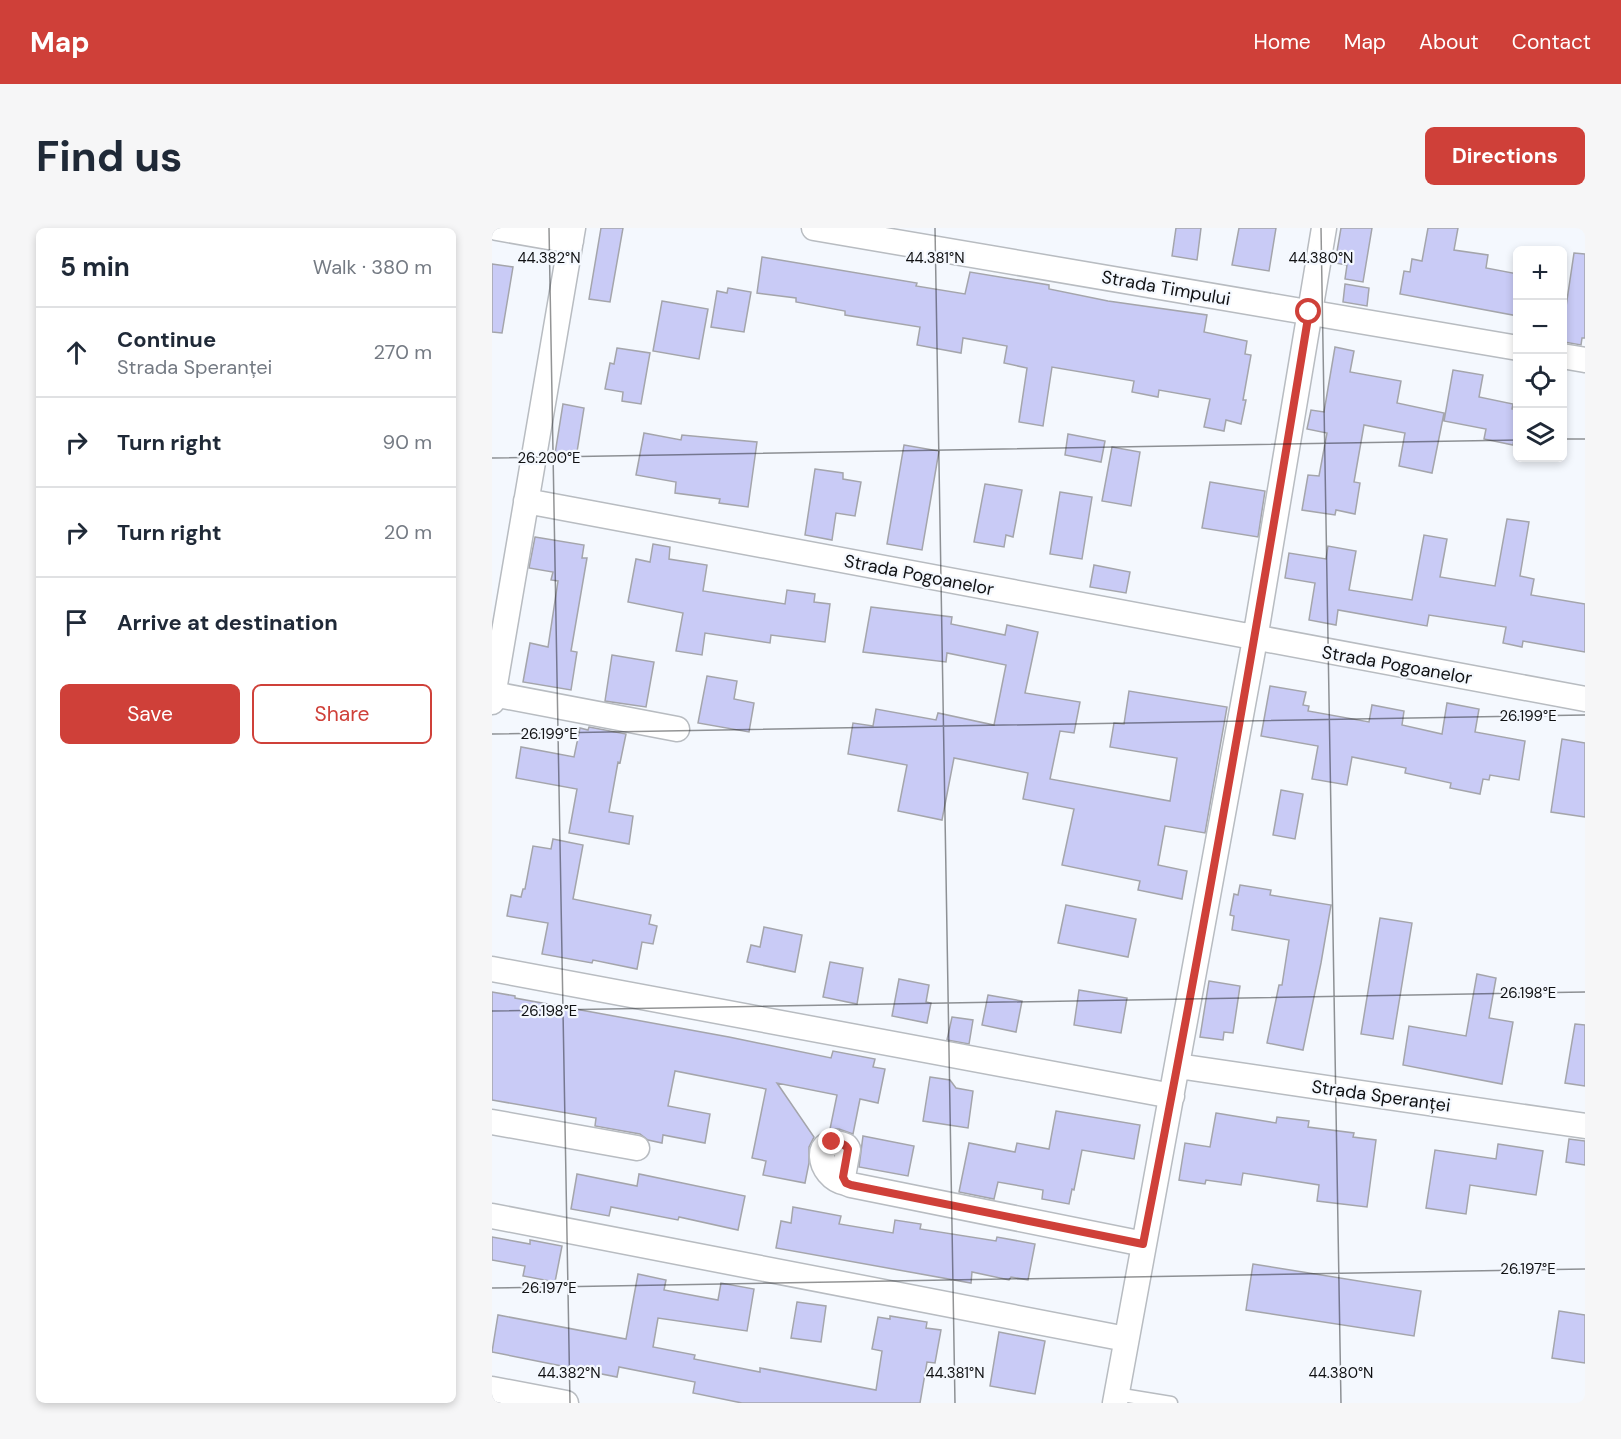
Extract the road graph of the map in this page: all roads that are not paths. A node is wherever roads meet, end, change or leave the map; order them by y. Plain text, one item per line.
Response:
1 (497, 228) edge
2 (814, 228) edge
3 (1324, 228) edge
4 (572, 234) edge
5 (1309, 312) junction
6 (1513, 347) edge
7 (1567, 357) edge
8 (1585, 360) edge
9 (526, 501) junction
10 (1255, 639) junction
11 (496, 657) edge
12 (493, 698) edge
13 (1585, 699) edge
14 (677, 729) dead end
15 (492, 969) edge
16 (1178, 1066) junction
17 (1172, 1096) junction
18 (492, 1122) edge
19 (1585, 1126) edge
20 (637, 1148) dead end
21 (846, 1183) dead end
22 (492, 1216) edge
23 (1143, 1244) junction
24 (1126, 1339) junction
25 (492, 1389) edge
26 (1116, 1399) edge
27 (566, 1403) edge
28 (1170, 1403) edge

1 - 4 street
2 - 5 street, Strada Timpului
3 - 5 street
4 - 9 street
5 - 6 street, Strada Timpului
5 - 10 street
7 - 8 street
9 - 10 street, Strada Pogoanelor
9 - 11 street
10 - 13 street, Strada Pogoanelor
10 - 16 street
11 - 12 street
12 - 14 street
15 - 17 street
16 - 17 street
16 - 19 street, Strada Speranței
17 - 23 street
18 - 20 street
21 - 23 street
22 - 24 street
23 - 24 street
24 - 26 street
25 - 27 street
26 - 28 lane

